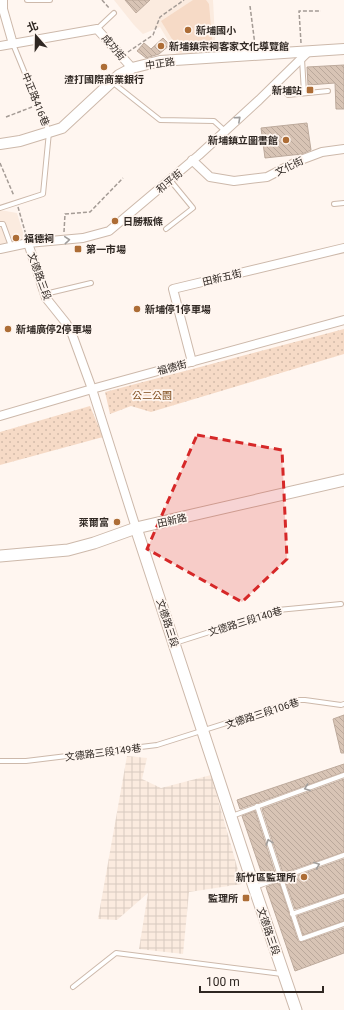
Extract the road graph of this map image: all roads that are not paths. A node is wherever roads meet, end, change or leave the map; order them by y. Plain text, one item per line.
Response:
1 (3, 0) edge
2 (27, 0) edge
3 (50, 0) edge
4 (114, 13) road end
5 (97, 28) junction
6 (13, 44) junction
7 (0, 46) edge
8 (344, 49) edge
9 (304, 54) junction
10 (132, 68) junction
11 (112, 82) junction
12 (276, 83) junction
13 (328, 91) dead end
14 (304, 93) junction
15 (225, 131) junction
16 (49, 132) junction
17 (0, 144) edge
18 (344, 149) edge
19 (192, 160) junction
20 (170, 180) junction
21 (344, 203) edge
22 (334, 204) dead end
23 (0, 208) edge
24 (0, 224) edge
25 (166, 229) dead end
26 (28, 243) junction
27 (11, 246) junction
28 (344, 248) edge
29 (0, 249) edge
30 (91, 283) dead end
31 (44, 294) junction
32 (344, 320) edge
33 (192, 362) junction
34 (92, 389) junction
35 (0, 416) edge
36 (344, 480) edge
37 (136, 528) junction
38 (0, 556) edge
39 (341, 604) dead end
40 (174, 643) junction
41 (344, 704) edge
42 (204, 732) junction
43 (0, 761) edge
44 (344, 775) edge
45 (257, 806) junction
46 (232, 816) junction
47 (344, 855) edge
48 (281, 878) junction
49 (254, 887) junction
50 (344, 896) edge
51 (292, 914) junction
52 (344, 924) edge
53 (284, 974) junction
54 (73, 987) dead end
55 (296, 1010) edge

1 - 6 street
2 - 3 lane
4 - 5 lane
5 - 6 street, 成功街
5 - 10 street, 成功街
6 - 7 street, 成功街
6 - 16 lane, 中正路416巷
8 - 9 street, 中正路
9 - 10 street, 中正路
9 - 12 street, 和平街
9 - 14 lane
10 - 11 street, 中正路
11 - 15 lane
11 - 16 street, 中正路
12 - 14 lane
15 -> 12 street, 和平街
13 - 14 lane
15 - 19 street, 和平街
16 - 17 street, 中正路
16 - 23 lane
18 - 19 street, 文化街
19 - 20 street, 和平街
20 - 25 lane
26 -> 20 street, 和平街
21 - 22 lane
24 - 27 lane
26 - 27 street, 和平街
26 - 31 street, 文德路三段
27 - 29 street, 和平街
28 - 33 street, 田新五街
30 - 31 lane
31 - 34 street, 文德路三段
32 - 33 street, 福德街
33 - 34 street, 福德街
34 - 35 street, 福德街
34 - 37 street, 文德路三段
36 - 37 main road, 田新路
37 - 38 main road, 田新路
37 - 40 main road, 文德路三段
39 - 40 lane, 文德路三段140巷
40 - 42 main road, 文德路三段
41 - 42 lane, 文德路三段106巷
42 - 43 lane, 文德路三段149巷
42 - 46 main road, 文德路三段
44 -> 45 lane
45 - 46 lane
48 -> 45 lane
46 - 49 main road, 文德路三段
48 -> 47 lane
48 - 49 lane
48 - 51 lane
49 - 53 main road, 文德路三段
50 - 51 lane
51 - 52 lane
53 - 54 lane
53 - 55 main road, 文德路三段

